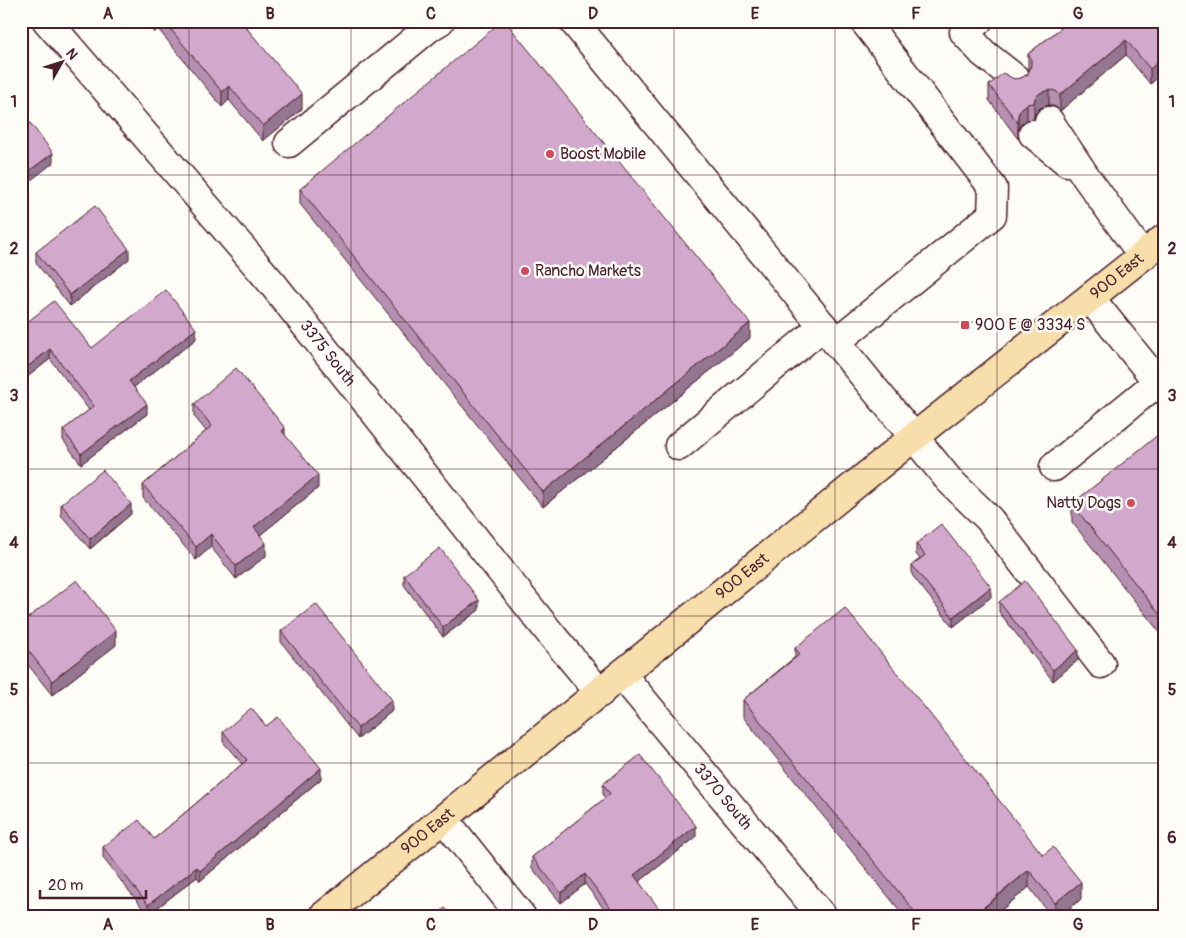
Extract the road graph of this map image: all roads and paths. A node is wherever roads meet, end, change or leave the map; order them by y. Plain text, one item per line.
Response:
1 (47, 21) edge
2 (440, 21) edge
3 (573, 21) edge
4 (864, 21) edge
5 (978, 21) edge
6 (1008, 86) edge
7 (1041, 127) dead end
8 (289, 143) dead end
9 (1165, 238) edge
10 (1143, 256) junction
11 (1090, 298) junction
12 (829, 334) junction
13 (1162, 383) edge
14 (914, 437) junction
15 (679, 446) dead end
16 (1054, 467) dead end
17 (1102, 664) dead end
18 (622, 674) junction
19 (600, 693) junction
20 (444, 819) junction
21 (322, 917) edge
22 (522, 917) edge
23 (823, 917) edge

1 - 19 street, 3375 South
2 - 8 street
3 - 12 street
4 - 12 street
5 - 6 street
7 - 10 street
9 - 10 main road, 900 East
10 - 11 main road, 900 East
11 - 13 street
11 - 14 main road, 900 East
12 - 14 street
12 - 15 street
13 - 16 street
14 - 17 street
14 - 18 main road, 900 East
18 - 19 main road, 900 East
18 - 23 street, 3370 South
19 - 20 main road, 900 East
20 - 21 main road, 900 East
20 - 22 street

